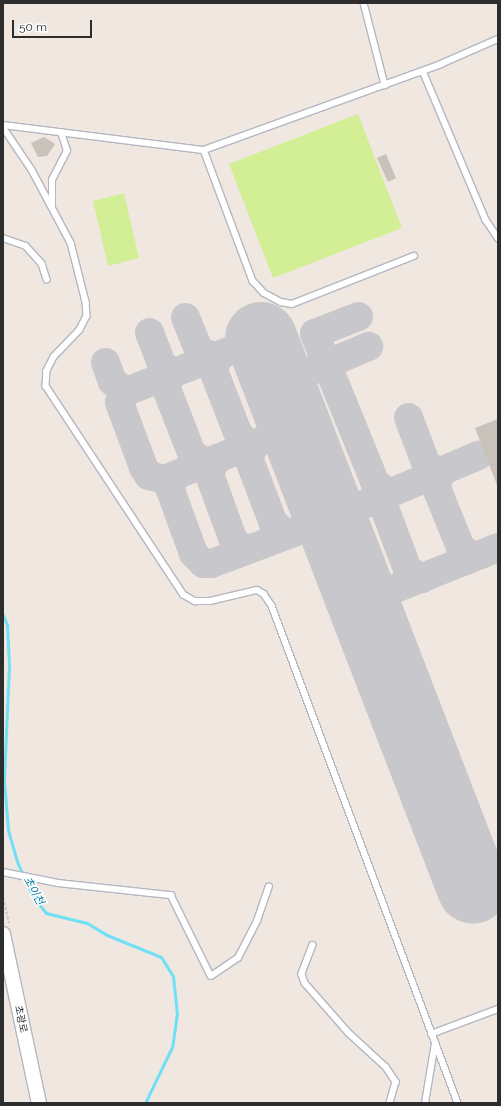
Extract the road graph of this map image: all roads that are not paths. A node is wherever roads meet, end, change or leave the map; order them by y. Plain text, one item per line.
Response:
1 (364, 3) edge
2 (498, 39) edge
3 (423, 71) junction
4 (385, 85) junction
5 (3, 126) edge
6 (61, 133) junction
7 (204, 150) junction
8 (52, 208) junction
9 (3, 238) edge
10 (498, 238) edge
11 (414, 256) dead end
12 (47, 278) dead end
13 (3, 872) edge
14 (269, 887) dead end
15 (3, 934) edge
16 (313, 945) dead end
17 (498, 1009) edge
18 (431, 1034) junction
19 (435, 1043) junction
20 (40, 1103) edge
21 (390, 1103) edge
22 (425, 1103) edge
23 (458, 1103) edge

1 - 4 lane
2 - 3 lane
3 - 4 lane
3 - 10 lane
4 - 7 lane
5 - 6 lane
5 - 8 lane
6 - 7 lane
6 - 8 lane
7 - 11 lane
8 - 18 lane
9 - 12 lane
13 - 14 lane
15 - 20 street, 초광로
16 - 21 lane
17 - 18 lane
18 - 19 lane
19 - 22 lane
19 - 23 lane

